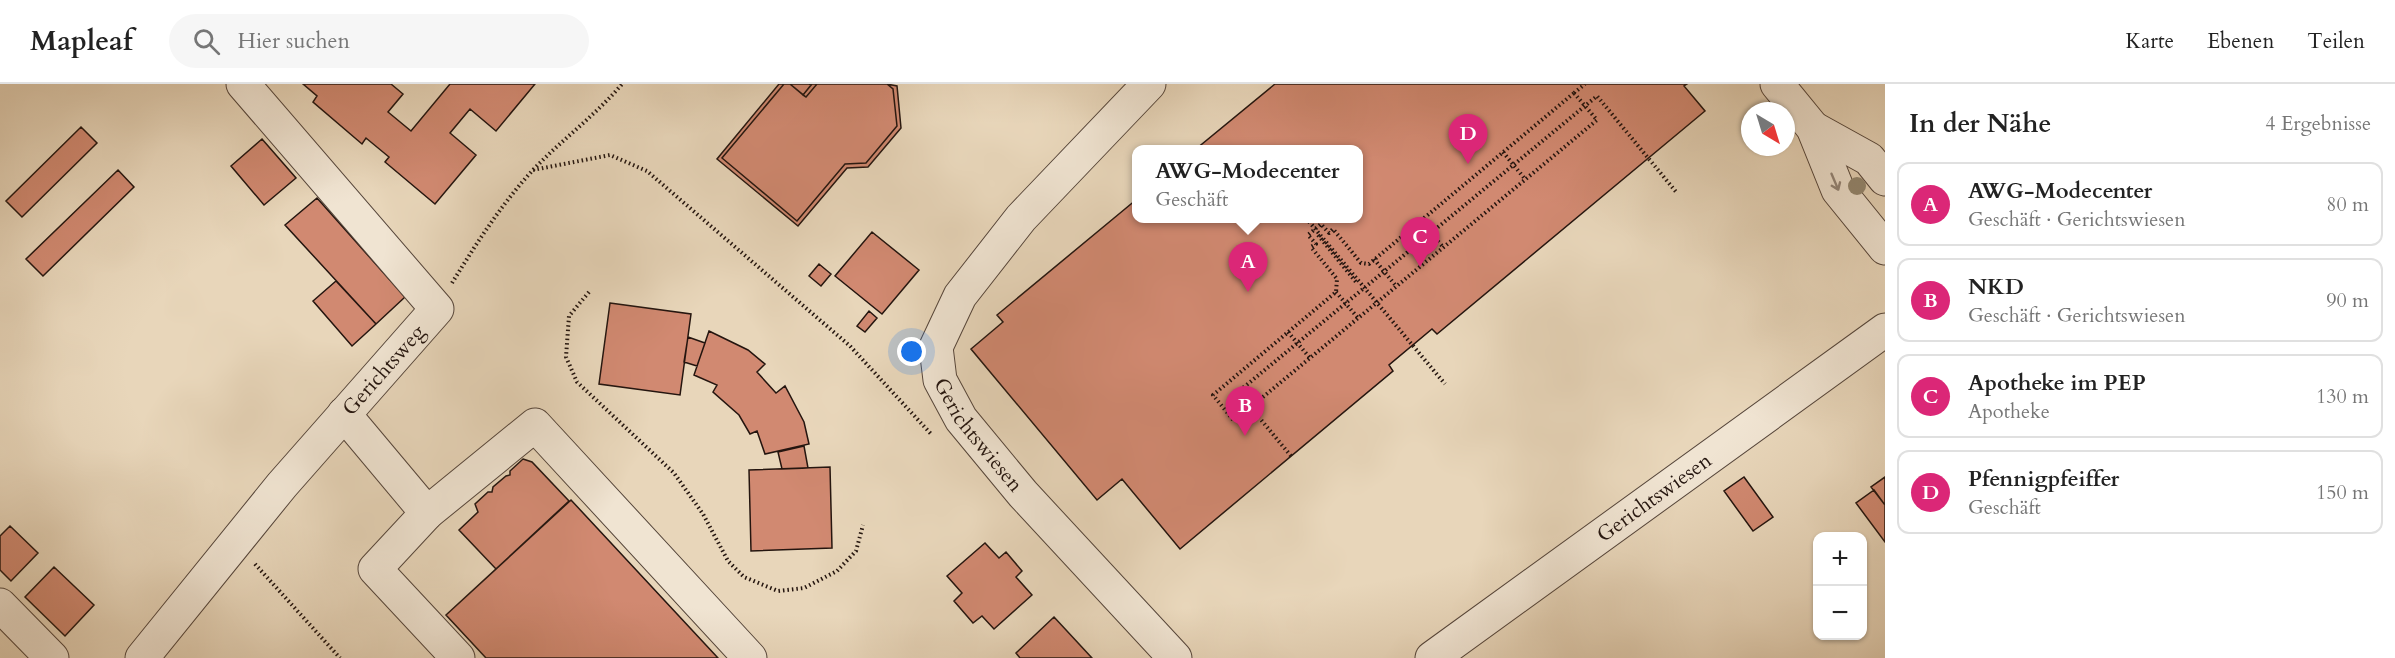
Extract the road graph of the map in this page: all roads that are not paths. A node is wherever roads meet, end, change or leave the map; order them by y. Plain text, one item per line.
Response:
1 (243, 84) edge
2 (1149, 84) edge
3 (1777, 84) edge
4 (1813, 128) junction
5 (1885, 179) edge
6 (1885, 248) edge
7 (1882, 330) edge
8 (344, 414) junction
9 (427, 513) junction
10 (0, 605) edge
11 (52, 658) edge
12 (142, 658) edge
13 (458, 658) edge
14 (750, 658) edge
15 (1175, 658) edge
16 (1432, 658) edge

1 - 8 street, Gerichtsweg
2 - 15 street, Gerichtswiesen
3 - 4 street
4 - 5 street
4 -> 6 street
7 - 16 street, Gerichtswiesen
8 - 9 street
8 - 12 street, Gerichtsweg
9 - 13 street
9 - 14 street
10 - 11 street

